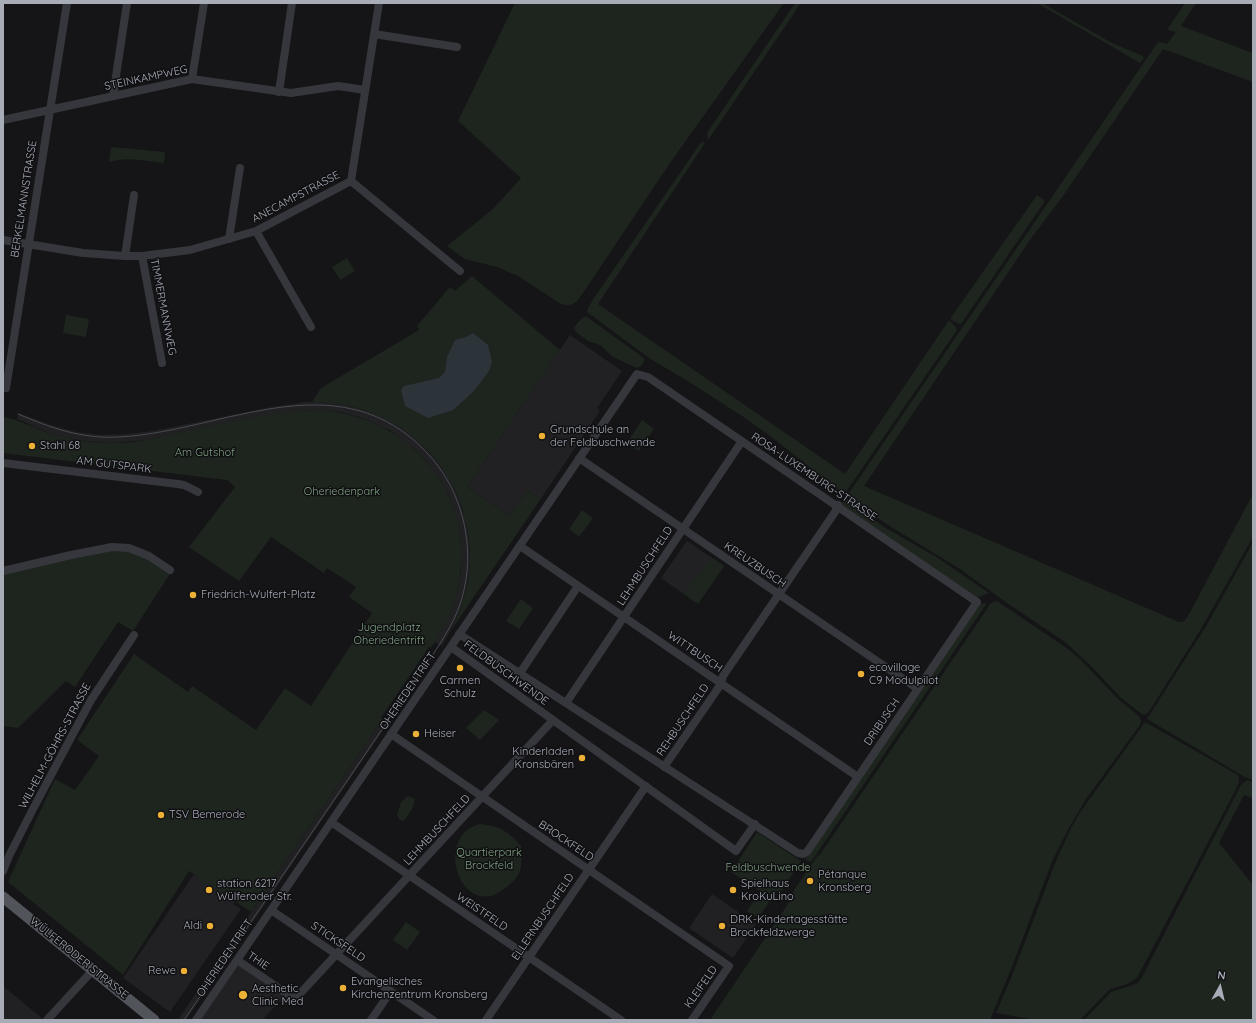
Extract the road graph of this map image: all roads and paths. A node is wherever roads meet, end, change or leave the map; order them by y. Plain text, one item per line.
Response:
1 (67, 3) edge
2 (127, 3) edge
3 (204, 3) edge
4 (292, 3) edge
5 (379, 3) edge
6 (374, 34) junction
7 (458, 47) dead end
8 (192, 79) junction
9 (365, 90) junction
10 (279, 92) junction
11 (113, 96) junction
12 (49, 109) junction
13 (3, 120) edge
14 (240, 168) dead end
15 (351, 181) junction
16 (134, 195) dead end
17 (256, 231) junction
18 (229, 239) junction
19 (3, 240) edge
20 (28, 245) junction
21 (125, 256) junction
22 (142, 256) junction
23 (460, 271) dead end
24 (311, 326) dead end
25 (162, 363) dead end
26 (637, 374) joint
27 (6, 388) dead end
28 (742, 441) junction
29 (580, 458) junction
30 (3, 463) edge
31 (198, 492) dead end
32 (838, 505) junction
33 (682, 529) junction
34 (520, 546) junction
35 (170, 570) dead end
36 (3, 571) edge
37 (578, 586) junction
38 (779, 594) junction
39 (977, 602) joint
40 (624, 617) junction
41 (459, 634) junction
42 (134, 635) dead end
43 (451, 647) junction
44 (520, 673) junction
45 (721, 684) junction
46 (918, 689) junction
47 (566, 703) junction
48 (553, 720) junction
49 (391, 734) junction
50 (664, 767) junction
51 (858, 777) junction
52 (646, 786) junction
53 (482, 797) junction
54 (331, 822) junction
55 (755, 824) junction
56 (803, 854) joint
57 (589, 870) junction
58 (3, 871) edge
59 (410, 876) junction
60 (3, 897) edge
61 (271, 910) junction
62 (337, 955) junction
63 (529, 957) junction
64 (237, 960) junction
65 (729, 966) joint
66 (93, 970) junction
67 (391, 992) junction
68 (47, 1020) edge
69 (154, 1020) edge
70 (196, 1020) edge
71 (371, 1020) edge
72 (433, 1020) edge
73 (486, 1020) edge
74 (621, 1020) edge
75 (692, 1020) edge

1 - 12 street, BERKELMANNSTRASSE
2 - 11 street
3 - 8 street
4 - 10 street
5 - 6 street, ANECAMPSTRASSE
6 - 7 street
6 - 9 street, ANECAMPSTRASSE
8 - 10 street, STEINKAMPWEG
8 - 11 street, STEINKAMPWEG
9 - 10 street, STEINKAMPWEG
9 - 15 street, ANECAMPSTRASSE
11 - 12 street, STEINKAMPWEG
12 - 13 street, STEINKAMPWEG
12 - 20 street, BERKELMANNSTRASSE
14 - 18 street
15 - 17 street, ANECAMPSTRASSE
15 - 23 street
16 - 21 street
17 - 18 street, ANECAMPSTRASSE
17 - 24 street
18 - 22 street, ANECAMPSTRASSE
19 - 20 street, ANECAMPSTRASSE
20 - 21 street, ANECAMPSTRASSE
20 - 27 street, BERKELMANNSTRASSE
21 - 22 street, ANECAMPSTRASSE
22 - 25 street, TIMMERMANNWEG
26 - 28 street, ROSA-LUXEMBURG-STRASSE
26 - 29 street, OHERIEDENTRIFT
28 - 32 street, ROSA-LUXEMBURG-STRASSE
28 - 33 street, LEHMBUSCHFELD
29 - 33 street, KREUZBUSCH
29 - 34 street, OHERIEDENTRIFT
30 - 31 street, AM GUTSPARK
32 - 38 street, REHBUSCHFELD
32 - 39 street, ROSA-LUXEMBURG-STRASSE
33 - 38 street, KREUZBUSCH
33 - 40 street, LEHMBUSCHFELD
34 - 37 street, WITTBUSCH
34 - 41 street, OHERIEDENTRIFT
35 - 36 street
37 - 40 street, WITTBUSCH
37 - 44 street
38 - 45 street, REHBUSCHFELD
38 - 46 street, KREUZBUSCH
39 - 46 street, DRIBUSCH
40 - 45 street, WITTBUSCH
40 - 47 street, LEHMBUSCHFELD
41 - 43 street, OHERIEDENTRIFT
41 - 44 street, FELDBUSCHWENDE
42 - 58 street, WILHELM-GÖHRS-STRASSE
43 - 48 street, FELDBUSCHWENDE
43 - 49 street, OHERIEDENTRIFT
44 - 47 street, FELDBUSCHWENDE
45 - 50 street, REHBUSCHFELD
45 - 51 street, WITTBUSCH
46 - 51 street, DRIBUSCH
47 - 50 street, FELDBUSCHWENDE
48 - 52 street, FELDBUSCHWENDE
48 - 53 street, LEHMBUSCHFELD
49 - 53 street, BROCKFELD
49 - 54 street, OHERIEDENTRIFT
50 - 55 street, FELDBUSCHWENDE
51 - 56 street, DRIBUSCH
52 - 55 street, FELDBUSCHWENDE
52 - 57 street, ELLERNBUSCHFELD
53 - 57 street, BROCKFELD
53 - 59 street, LEHMBUSCHFELD
54 - 59 street, WEISTFELD
54 - 61 street, OHERIEDENTRIFT
55 - 56 street, FELDBUSCHWENDE
57 - 63 street, ELLERNBUSCHFELD
57 - 65 street, BROCKFELD
59 - 62 street, LEHMBUSCHFELD
59 - 63 street, WEISTFELD
60 - 66 main road, WÜLFERODER STRASSE
61 - 62 street, STICKSFELD
61 - 64 street, OHERIEDENTRIFT
62 - 64 street, THIE
62 - 67 street, STICKSFELD
63 - 73 street, ELLERNBUSCHFELD
63 - 74 street, WEISTFELD
64 - 70 street, OHERIEDENTRIFT
65 - 75 street, KLEIFELD
66 - 68 street
66 - 69 main road, WÜLFERODER STRASSE
67 - 71 street
67 - 72 street, STICKSFELD

